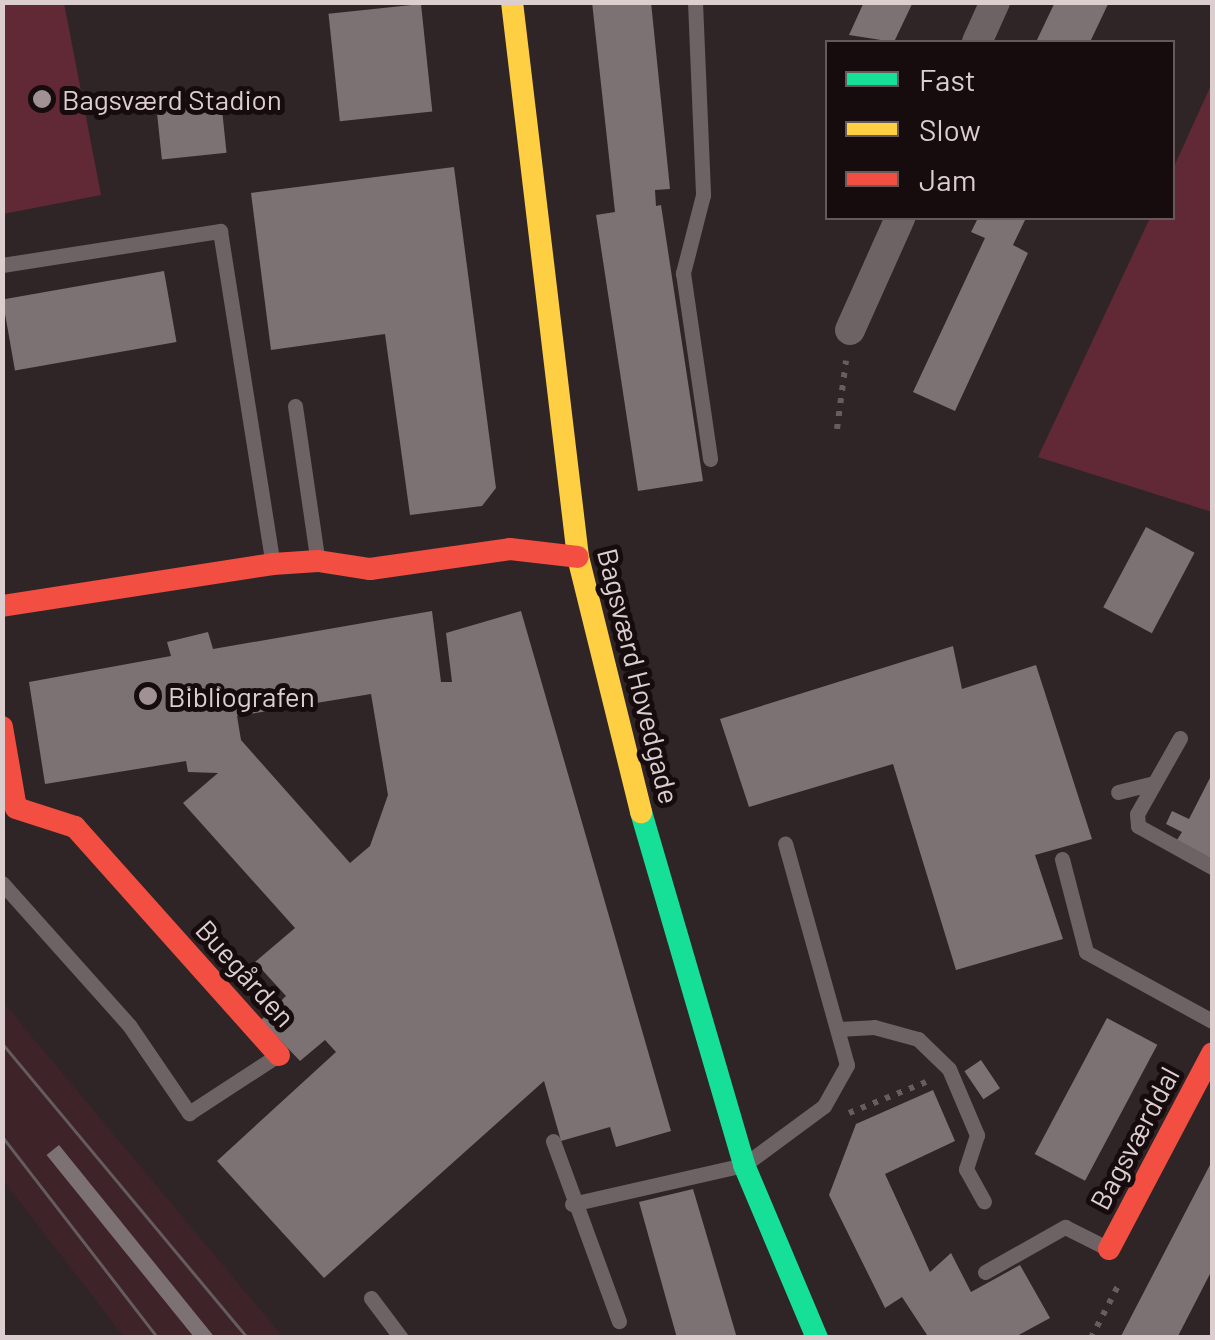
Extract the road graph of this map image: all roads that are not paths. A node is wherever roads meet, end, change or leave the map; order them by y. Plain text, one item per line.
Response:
1 (512, 2) edge
2 (695, 2) edge
3 (995, 2) edge
4 (978, 40) edge
5 (899, 220) edge
6 (2, 265) edge
7 (850, 330) road end
8 (295, 406) dead end
9 (710, 459) dead end
10 (578, 558) junction
11 (318, 561) junction
12 (273, 564) junction
13 (2, 606) edge
14 (2, 727) edge
15 (1180, 738) dead end
16 (1154, 784) junction
17 (1118, 792) dead end
18 (786, 842) dead end
19 (1062, 859) dead end
20 (1212, 866) edge
21 (2, 883) edge
22 (1212, 1022) edge
23 (838, 1030) junction
24 (1212, 1054) edge
25 (278, 1055) joint
26 (553, 1141) dead end
27 (744, 1164) junction
28 (984, 1200) dead end
29 (572, 1204) junction
30 (1109, 1250) joint
31 (984, 1272) dead end
32 (372, 1298) dead end
33 (619, 1321) dead end
34 (402, 1338) edge
35 (817, 1338) edge

1 - 10 street, Bagsværd Hovedgade
2 - 9 lane
3 - 4 street
5 - 7 street
6 - 12 lane
8 - 11 lane
10 - 11 street
10 - 27 street, Bagsværd Hovedgade
11 - 12 street
12 - 13 street
14 - 25 street, Buegården
15 - 16 lane
16 - 17 lane
16 - 20 lane
18 - 23 lane
19 - 22 lane
21 - 25 lane, Buegården
23 - 27 lane
23 - 28 lane
24 - 30 street, Bagsværddal
26 - 29 lane
27 - 29 lane
27 - 35 street, Bagsværd Hovedgade
29 - 33 lane
30 - 31 lane
32 - 34 lane

